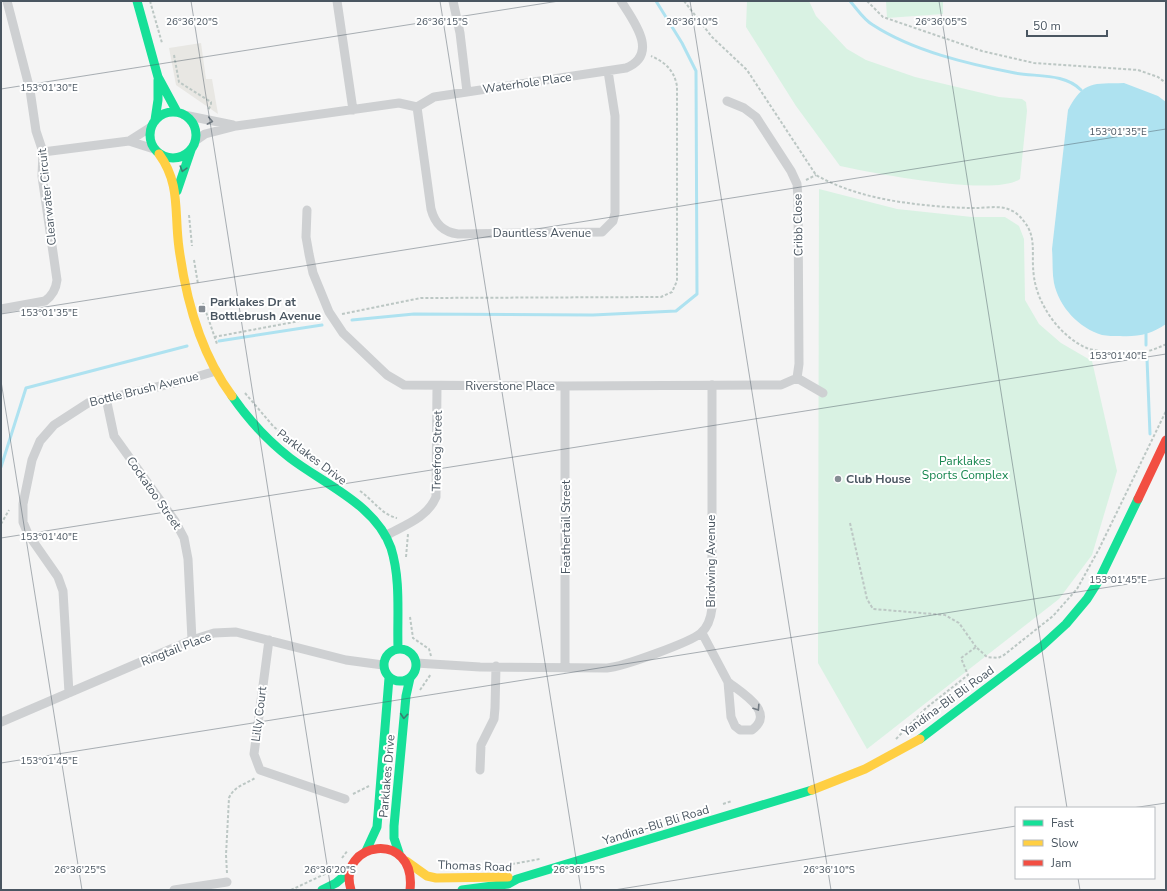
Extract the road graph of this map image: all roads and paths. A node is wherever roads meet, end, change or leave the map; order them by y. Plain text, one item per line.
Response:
1 (7, 1) edge
2 (137, 1) edge
3 (150, 1) edge
4 (337, 1) edge
5 (452, 1) edge
6 (621, 1) edge
7 (684, 1) edge
8 (867, 1) edge
9 (164, 50) dead end
10 (174, 55) dead end
11 (651, 56) dead end
12 (608, 71) junction
13 (177, 73) junction
14 (173, 74) dead end
15 (158, 77) junction
16 (1166, 83) edge
17 (467, 92) junction
18 (727, 101) dead end
19 (417, 107) junction
20 (353, 110) junction
21 (180, 113) junction
22 (206, 113) dead end
23 (153, 123) junction
24 (236, 126) junction
25 (129, 141) junction
26 (193, 145) junction
27 (157, 151) junction
28 (43, 152) junction
29 (177, 191) junction
30 (306, 210) dead end
31 (1, 309) edge
32 (335, 315) dead end
33 (326, 317) dead end
34 (214, 337) dead end
35 (1166, 344) edge
36 (216, 370) junction
37 (797, 378) junction
38 (712, 385) junction
39 (438, 386) junction
40 (566, 386) junction
41 (823, 393) dead end
42 (106, 398) junction
43 (1166, 411) edge
44 (1166, 440) edge
45 (9, 510) dead end
46 (1, 524) edge
47 (850, 524) dead end
48 (385, 536) junction
49 (702, 633) junction
50 (192, 640) junction
51 (269, 640) junction
52 (976, 647) junction
53 (398, 648) junction
54 (416, 663) junction
55 (384, 665) junction
56 (496, 666) junction
57 (565, 668) junction
58 (389, 678) junction
59 (410, 678) junction
60 (728, 682) junction
61 (69, 693) junction
62 (1, 722) edge
63 (896, 739) dead end
64 (260, 770) junction
65 (480, 770) dead end
66 (373, 784) dead end
67 (345, 798) joint
68 (735, 800) dead end
69 (720, 805) dead end
70 (351, 847) dead end
71 (366, 851) junction
72 (399, 853) junction
73 (342, 859) dead end
74 (544, 859) dead end
75 (406, 861) junction
76 (505, 865) dead end
77 (332, 871) dead end
78 (350, 871) junction
79 (517, 879) junction
80 (227, 882) joint
81 (174, 890) edge
82 (291, 890) edge
83 (322, 890) edge
84 (351, 890) edge
85 (410, 890) edge
86 (462, 890) edge

1 - 28 street, Clearwater Circuit
2 - 15 street
3 - 9 path
4 - 20 street
5 - 17 street
6 - 12 street, Waterhole Place
7 - 35 path
8 - 16 path
10 - 13 path
11 - 32 path
12 - 17 street, Waterhole Place
12 - 19 street, Dauntless Avenue
13 - 14 path
13 - 22 path
15 - 21 street
15 - 23 street
17 - 19 street, Waterhole Place
18 - 37 street, Cribb Close
19 - 20 street
20 - 24 street
21 - 23 street
21 -> 24 street
21 - 26 street
23 - 25 street
23 - 27 street
24 - 26 street
25 - 27 street
25 - 28 street
26 - 27 street
26 -> 29 street, Parklakes Drive
27 - 29 street, Parklakes Drive
28 - 31 street, Clearwater Circuit
29 - 36 street, Parklakes Drive
30 - 39 street, Riverstone Place
33 - 34 path
36 - 42 street, Bottle Brush Avenue
36 - 48 street, Parklakes Drive
37 - 38 street, Riverstone Place
37 - 41 street
38 - 40 street, Riverstone Place
38 - 49 street, Birdwing Avenue
39 - 40 street, Riverstone Place
39 - 48 street, Treefrog Street
40 - 57 street, Feathertail Street
42 - 50 street, Cockatoo Street
42 - 61 street, Bottle Brush Avenue
43 - 52 path
44 - 79 street, Yandina-Bli Bli Road
45 - 46 path
47 - 52 path
48 - 53 street, Parklakes Drive
49 - 57 street
49 - 60 street
50 - 51 street, Ringtail Place
50 - 61 street, Ringtail Place
51 - 55 street, Ringtail Place
51 - 64 street, Lilly Court
52 - 63 path
53 - 54 street
53 - 55 street
54 - 56 street
54 - 59 street
55 - 58 street
56 - 57 street
56 - 65 street
58 - 59 street
58 - 71 street, Parklakes Drive
59 -> 72 street, Parklakes Drive
60 -> 60 street
61 - 62 street, Ringtail Place
64 - 67 street
64 - 80 path
66 - 67 path
68 - 69 path
70 - 73 path
71 - 72 street
71 - 78 street
72 - 75 street
74 - 76 path
75 - 79 street, Thomas Road
75 - 85 street
77 - 82 path
78 - 83 street
78 - 84 street
79 - 86 street, Thomas Road
80 - 81 street

